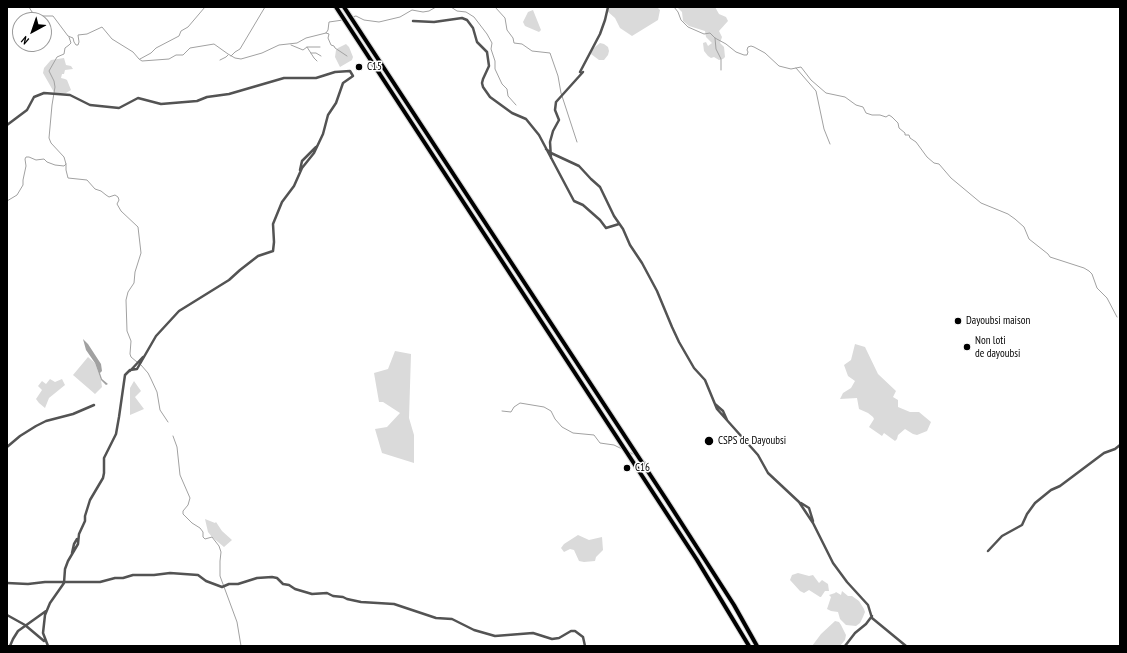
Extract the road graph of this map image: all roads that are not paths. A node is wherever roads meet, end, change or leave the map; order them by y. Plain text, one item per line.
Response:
1 (336, 7) edge
2 (344, 7) edge
3 (608, 7) edge
4 (413, 21) dead end
5 (7, 125) edge
6 (546, 149) junction
7 (551, 153) junction
8 (551, 159) junction
9 (619, 224) junction
10 (94, 405) dead end
11 (1120, 445) edge
12 (7, 447) edge
13 (988, 551) dead end
14 (64, 582) junction
15 (7, 583) edge
16 (46, 610) junction
17 (7, 615) edge
18 (872, 616) junction
19 (25, 625) junction
20 (46, 642) junction
21 (10, 646) edge
22 (48, 646) edge
23 (585, 646) edge
24 (749, 646) edge
25 (757, 646) edge
26 (844, 646) edge
27 (906, 646) edge

1 - 24 highway
2 - 25 highway
3 - 7 street
4 - 6 street
5 - 14 street
6 - 7 street
6 - 8 street
7 - 8 street
7 - 9 street
8 - 9 street
9 - 18 street
10 - 12 street
11 - 13 street
14 - 15 street
14 - 16 street
14 - 23 street
16 - 19 street
16 - 20 street
17 - 19 street
18 - 26 street
18 - 27 street
19 - 20 street
19 - 21 street
20 - 22 street

